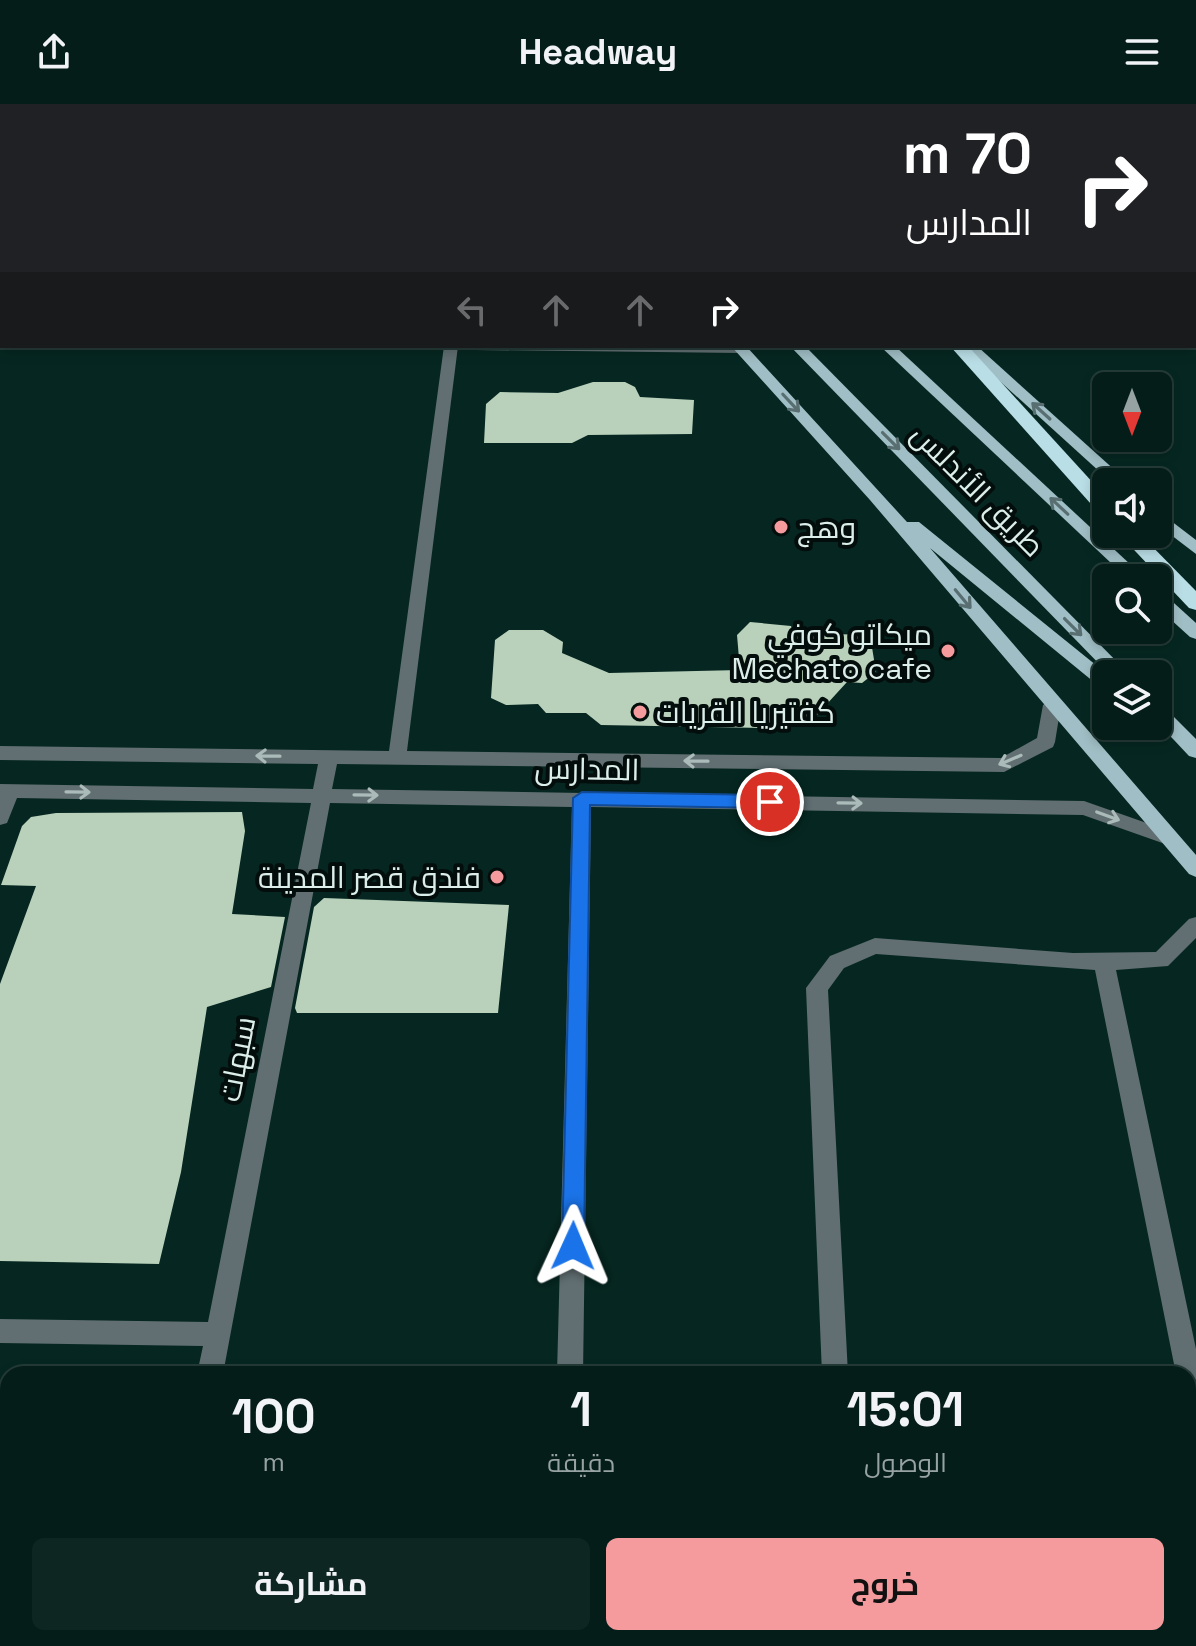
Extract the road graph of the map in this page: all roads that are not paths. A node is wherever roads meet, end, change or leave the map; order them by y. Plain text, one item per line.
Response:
1 (451, 348) edge
2 (740, 348) edge
3 (799, 348) edge
4 (889, 348) edge
5 (961, 348) edge
6 (970, 348) edge
7 (1104, 468) edge
8 (1092, 493) edge
9 (876, 496) junction
10 (1172, 528) edge
11 (1143, 548) edge
12 (1196, 549) edge
13 (1122, 564) edge
14 (1196, 603) edge
15 (1172, 611) edge
16 (1196, 633) edge
17 (1106, 660) edge
18 (1092, 672) edge
19 (1052, 705) junction
20 (1172, 727) edge
21 (1172, 736) edge
22 (0, 753) edge
23 (1196, 754) edge
24 (329, 757) junction
25 (397, 758) junction
26 (5, 791) edge
27 (324, 794) junction
28 (582, 798) junction
29 (0, 818) edge
30 (1168, 838) junction
31 (1196, 869) edge
32 (1196, 925) edge
33 (1104, 961) junction
34 (0, 1331) edge
35 (218, 1334) junction
36 (212, 1366) edge
37 (570, 1366) edge
38 (835, 1366) edge
39 (1187, 1366) edge

1 - 25 street
2 -> 9 main road
3 -> 17 main road, طريق الأندلس
13 -> 4 main road, طريق الأندلس
5 - 8 highway
7 -> 6 main road
9 - 18 main road
9 -> 19 main road
10 - 12 main road
11 - 14 highway
15 - 16 main road
19 -> 25 street, المدارس
19 - 30 main road
20 - 23 main road
21 - 23 main road
24 -> 22 street, المدارس
24 - 25 street, المدارس
24 - 27 street, سبهات
26 -> 27 street, المدارس
26 - 29 street
27 -> 28 street, المدارس
27 - 35 street, سبهات
28 -> 30 street, المدارس
28 - 37 street
30 - 31 main road
32 - 33 street
33 - 38 street
33 - 39 street
34 - 35 street
35 - 36 street, سبهات

